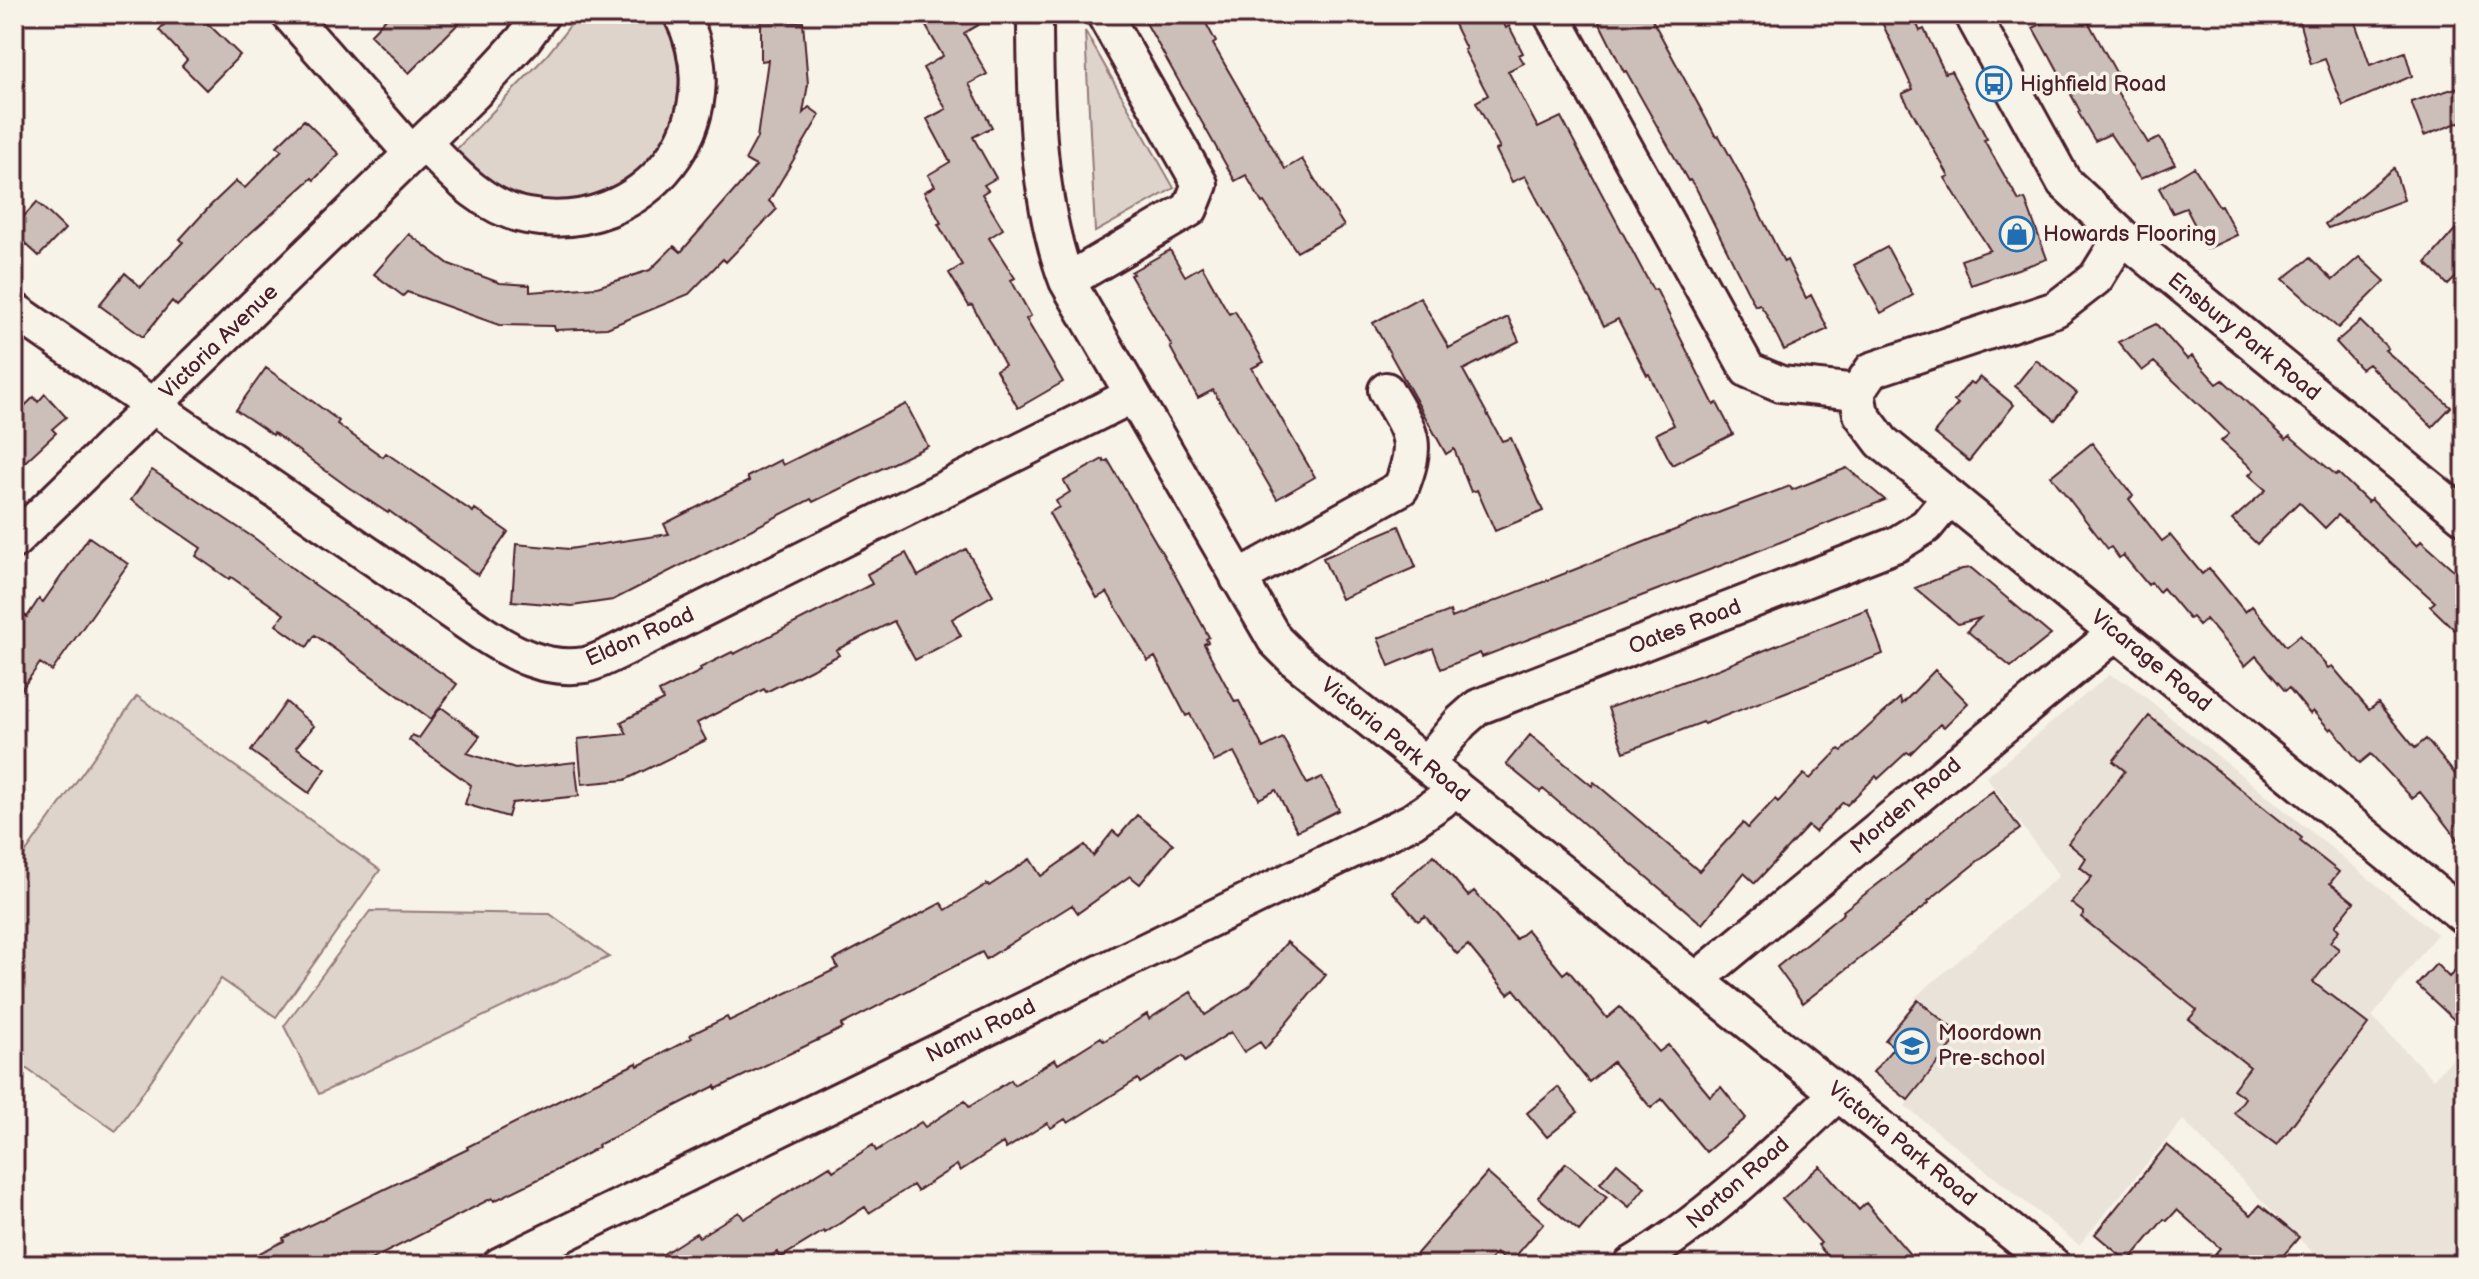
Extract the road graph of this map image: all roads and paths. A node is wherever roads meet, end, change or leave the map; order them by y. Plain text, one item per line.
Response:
1 (289, 14) edge
2 (542, 14) edge
3 (681, 14) edge
4 (1035, 14) edge
5 (1104, 14) edge
6 (1551, 14) edge
7 (1972, 14) edge
8 (418, 148) junction
9 (2122, 236) junction
10 (1067, 281) junction
11 (14, 310) edge
12 (1386, 390) dead end
13 (1857, 392) junction
14 (1133, 395) junction
15 (153, 406) junction
16 (1950, 497) junction
17 (2465, 517) edge
18 (14, 541) edge
19 (1238, 578) junction
20 (2117, 632) junction
21 (1426, 764) junction
22 (1454, 786) junction
23 (2465, 917) edge
24 (1696, 980) junction
25 (1838, 1093) junction
26 (500, 1265) edge
27 (1631, 1265) edge
28 (2053, 1265) edge

1 - 8 street
2 - 8 street, Victoria Avenue
3 - 8 street
4 - 10 street, Victoria Park Road
5 - 10 street
6 - 13 street
7 - 9 street, Ensbury Park Road
8 - 15 street, Victoria Avenue
9 - 13 street
9 - 17 street, Ensbury Park Road
10 - 14 street, Victoria Park Road
11 - 15 street, Eldon Road
12 - 19 street
13 - 16 street, Vicarage Road
14 - 15 street, Eldon Road
14 - 19 street, Victoria Park Road
15 - 18 street, Victoria Avenue
16 - 20 street, Vicarage Road
16 - 21 street, Oates Road
19 - 21 street, Victoria Park Road
20 - 23 street, Vicarage Road
20 - 24 street, Morden Road
21 - 22 street, Victoria Park Road
22 - 24 street, Victoria Park Road
22 - 26 street, Namu Road
24 - 25 street, Victoria Park Road
25 - 27 street, Norton Road
25 - 28 street, Victoria Park Road

